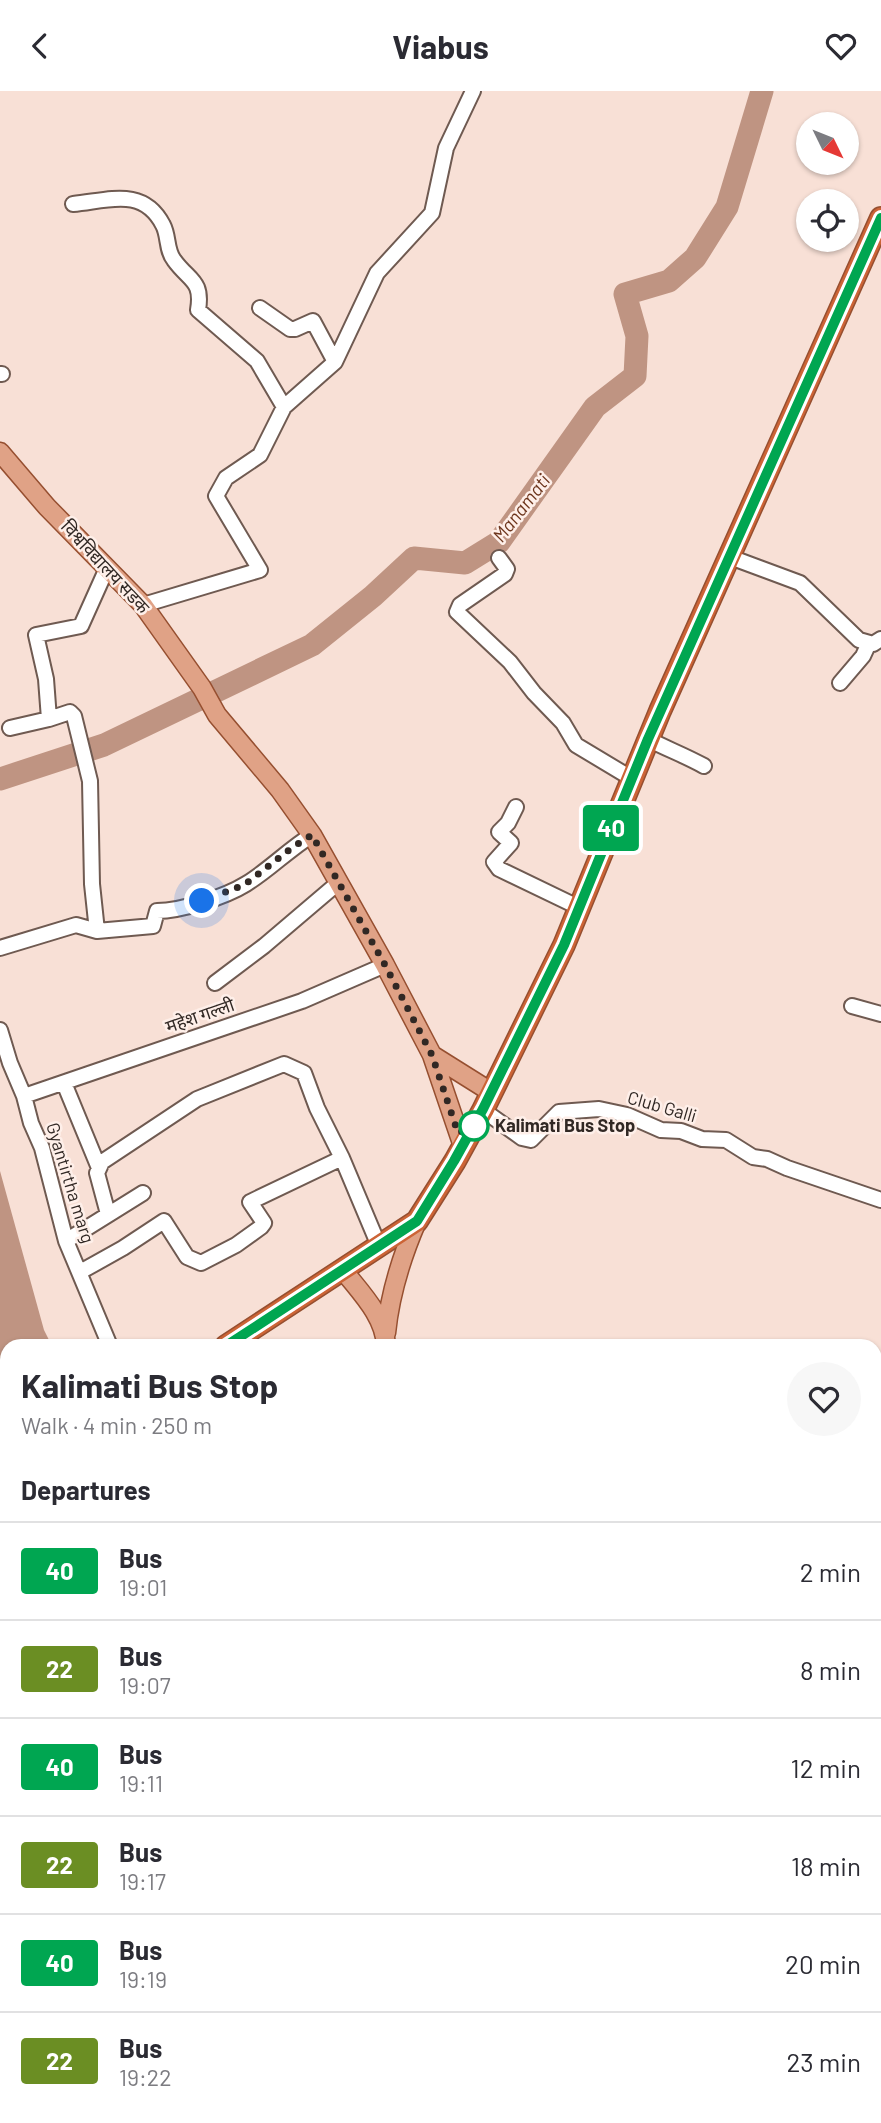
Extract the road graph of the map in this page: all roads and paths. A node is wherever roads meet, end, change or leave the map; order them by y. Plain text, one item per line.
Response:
1 (473, 91) edge
2 (73, 204) dead end
3 (881, 218) edge
4 (260, 308) dead end
5 (335, 362) junction
6 (284, 407) junction
7 (0, 452) edge
8 (499, 558) dead end
9 (730, 558) junction
10 (107, 568) junction
11 (143, 605) junction
12 (875, 641) edge
13 (840, 683) dead end
14 (49, 719) junction
15 (10, 728) dead end
16 (648, 739) junction
17 (704, 766) dead end
18 (631, 778) junction
19 (516, 807) dead end
20 (312, 835) junction
21 (338, 883) junction
22 (578, 907) junction
23 (97, 931) junction
24 (0, 948) edge
25 (385, 965) junction
26 (215, 983) dead end
27 (852, 1006) dead end
28 (881, 1014) edge
29 (0, 1030) edge
30 (432, 1055) junction
31 (64, 1083) junction
32 (24, 1096) junction
33 (487, 1101) junction
34 (463, 1146) junction
35 (342, 1158) junction
36 (100, 1168) junction
37 (143, 1193) dead end
38 (881, 1200) edge
39 (108, 1214) junction
40 (417, 1221) junction
41 (66, 1241) junction
42 (379, 1245) junction
43 (343, 1270) junction
44 (80, 1272) junction
45 (107, 1339) edge
46 (237, 1339) edge
47 (386, 1339) edge

1 - 5 street
2 - 6 street
3 - 9 highway
4 - 5 street
5 - 6 street
6 - 11 street
7 - 10 main road, विश्वविद्यालय सडक
8 - 18 street
9 - 12 street
9 - 16 highway
10 - 11 main road, विश्वविद्यालय सडक
10 - 14 street
11 - 20 main road, विश्वविद्यालय सडक
12 - 13 street
14 - 15 street
14 - 23 street
16 - 17 street
16 - 18 highway
18 - 22 highway
19 - 22 street
20 - 21 main road, विश्वविद्यालय सडक
20 - 23 street
21 - 25 main road, विश्वविद्यालय सडक
21 - 26 street
22 - 33 highway
23 - 24 street
25 - 30 main road, विश्वविद्यालय सडक
25 - 31 street, महेश गल्ली
27 - 28 street
29 - 32 street, Gyantirtha marg
30 - 33 main road
30 - 34 main road, विश्वविद्यालय सडक
31 - 32 street, महेश गल्ली
31 - 36 street
32 - 41 street, Gyantirtha marg
33 - 34 highway
33 - 38 street, Club Galli
34 - 40 highway
35 - 36 street
35 - 42 street
35 - 44 street
36 - 39 street
37 - 39 street
39 - 41 street
40 - 42 highway
40 - 47 main road
41 - 44 street, Gyantirtha marg
42 - 43 highway
43 - 46 highway
43 - 47 main road
44 - 45 street, Gyantirtha marg

